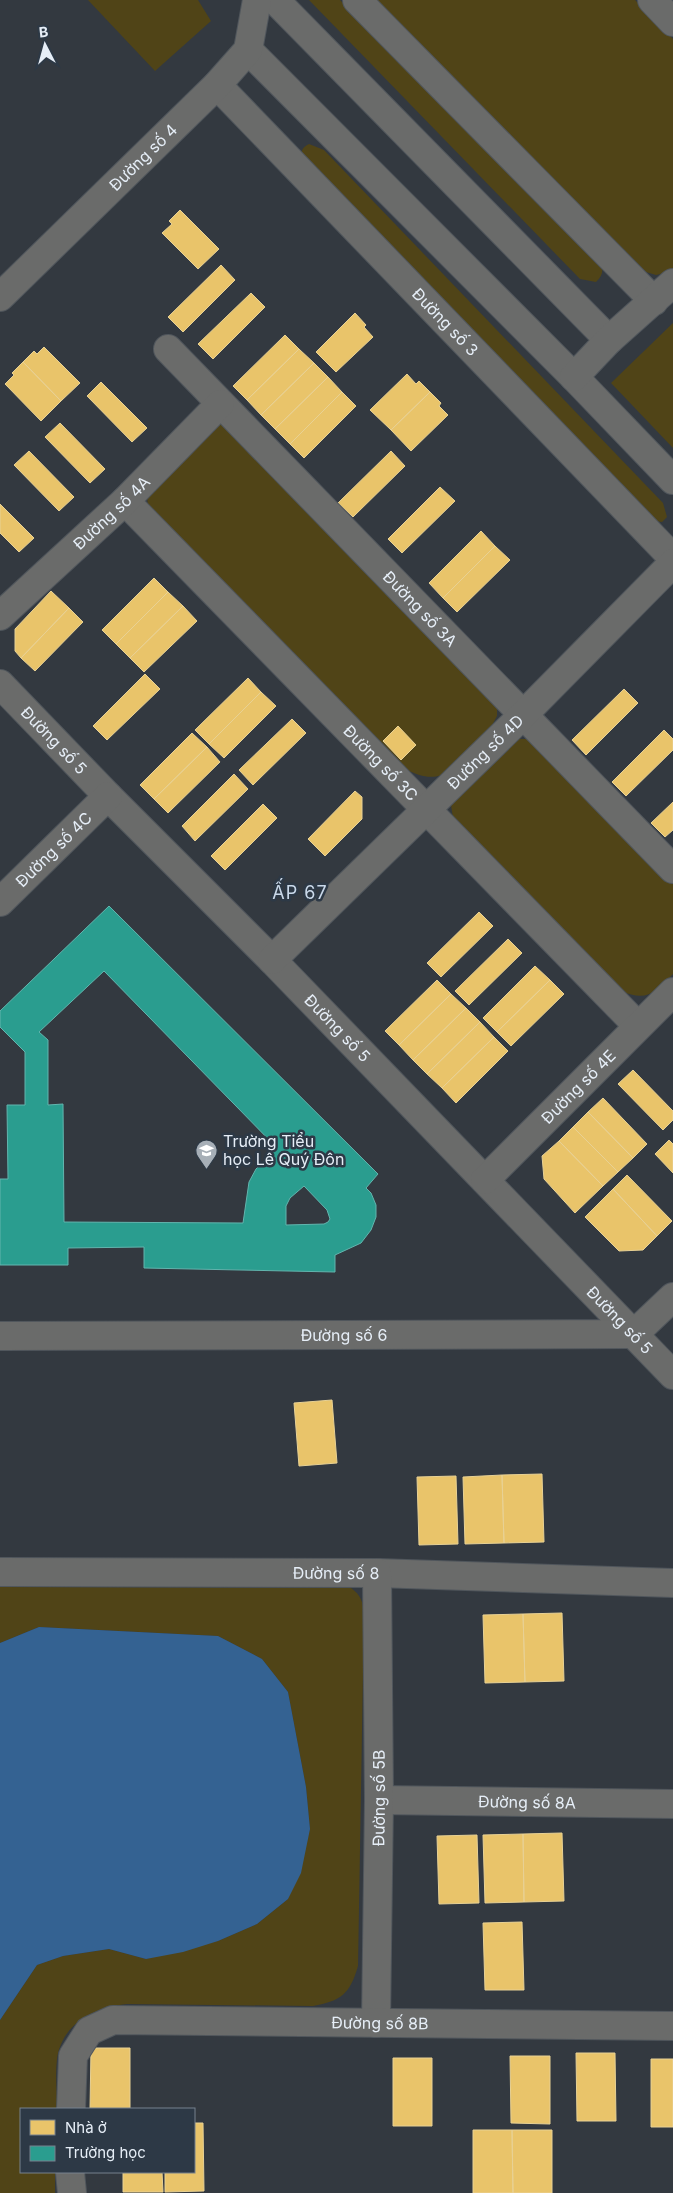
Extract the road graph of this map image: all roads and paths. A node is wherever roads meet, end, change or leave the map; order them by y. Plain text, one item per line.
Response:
1 (257, 0) edge
2 (275, 0) edge
3 (357, 0) edge
4 (248, 50) junction
5 (217, 85) junction
6 (664, 292) edge
7 (0, 297) edge
8 (609, 340) junction
9 (168, 349) dead end
10 (574, 377) junction
11 (220, 404) junction
12 (673, 480) edge
13 (125, 501) junction
14 (673, 558) edge
15 (673, 563) edge
16 (0, 616) edge
17 (0, 684) edge
18 (522, 715) junction
19 (108, 796) junction
20 (427, 809) junction
21 (673, 869) edge
22 (0, 902) edge
23 (272, 960) junction
24 (673, 992) edge
25 (638, 1026) junction
26 (485, 1180) junction
27 (673, 1297) edge
28 (634, 1334) junction
29 (0, 1336) edge
30 (673, 1375) edge
31 (0, 1572) edge
32 (377, 1573) junction
33 (673, 1583) edge
34 (379, 1800) junction
35 (673, 1804) edge
36 (376, 2024) junction
37 (673, 2026) edge
38 (71, 2108) edge
39 (70, 2173) edge
40 (72, 2193) edge

1 - 4 street
2 - 8 street
3 - 6 street
4 - 5 street, Đường số 4
4 - 10 street
5 - 7 street, Đường số 4
5 - 14 street, Đường số 3
6 - 8 street
8 - 10 street
9 - 11 street, Đường số 3A
10 - 12 street
11 - 13 street, Đường số 4A
11 - 18 street, Đường số 3A
13 - 16 street, Đường số 4A
13 - 20 street, Đường số 3C
15 - 18 street, Đường số 4D
17 - 19 street, Đường số 5
18 - 20 street, Đường số 4D
18 - 21 street, Đường số 3A
19 - 22 street, Đường số 4C
19 - 23 street, Đường số 5
20 - 23 street, Đường số 4D
20 - 25 street, Đường số 3C
23 - 26 street, Đường số 5
24 - 25 street, Đường số 4E
25 - 26 street, Đường số 4E
26 - 28 street, Đường số 5
27 - 28 street
28 - 29 street, Đường số 6
28 - 30 street, Đường số 5
31 - 32 street, Đường số 8
32 - 33 street, Đường số 8
32 - 34 street, Đường số 5B
34 - 35 street, Đường số 8A
34 - 36 street, Đường số 5B
36 - 37 street, Đường số 8B
36 - 38 street, Đường số 8B
39 - 40 street

